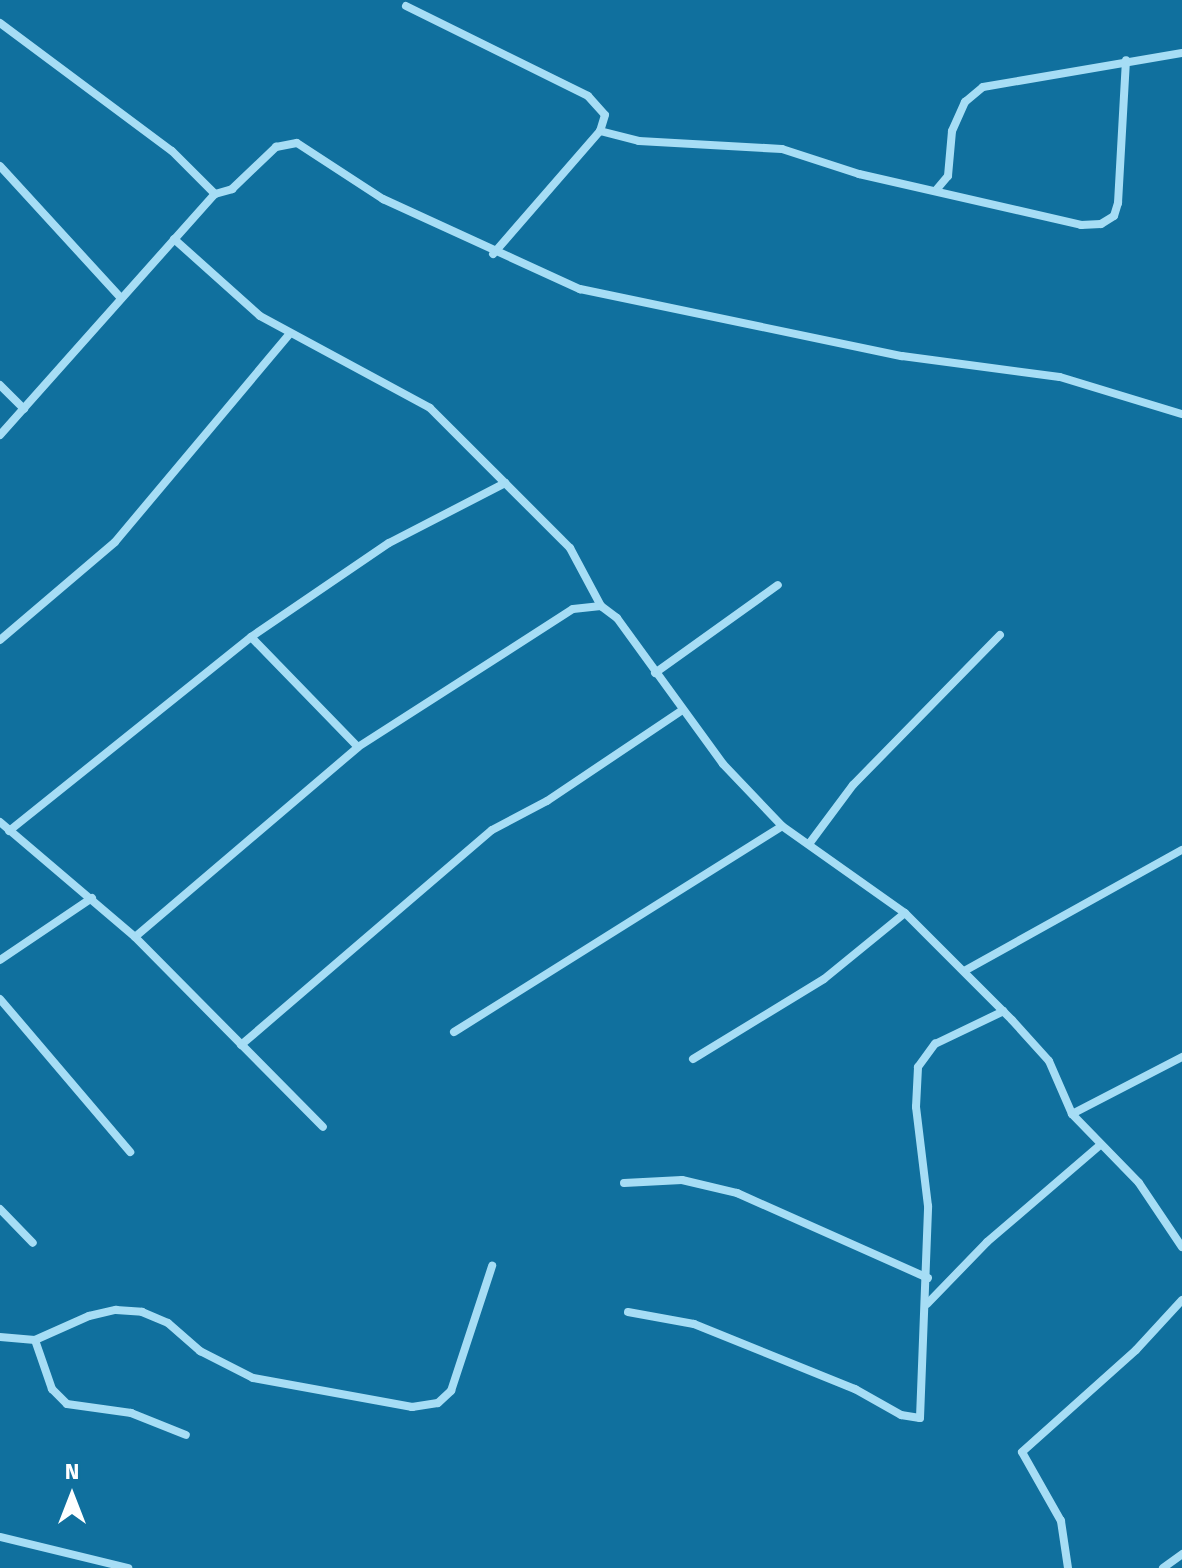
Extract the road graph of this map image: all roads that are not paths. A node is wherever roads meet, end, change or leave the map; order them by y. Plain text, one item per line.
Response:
1 (406, 6) dead end
2 (0, 23) edge
3 (1182, 53) edge
4 (1126, 60) junction
5 (600, 131) junction
6 (0, 166) edge
7 (937, 189) junction
8 (215, 194) junction
9 (174, 239) junction
10 (493, 254) junction
11 (121, 298) junction
12 (289, 335) junction
13 (0, 385) edge
14 (24, 409) junction
15 (1182, 414) edge
16 (0, 435) edge
17 (505, 483) junction
18 (778, 585) dead end
19 (601, 606) junction
20 (1000, 635) dead end
21 (251, 637) junction
22 (0, 640) edge
23 (655, 673) junction
24 (681, 711) junction
25 (358, 747) junction
26 (0, 822) edge
27 (782, 826) junction
28 (9, 831) junction
29 (809, 844) junction
30 (1182, 850) edge
31 (92, 898) junction
32 (905, 913) junction
33 (135, 937) junction
34 (0, 960) edge
35 (966, 970) junction
36 (0, 999) edge
37 (1004, 1011) junction
38 (454, 1032) dead end
39 (241, 1045) junction
40 (1182, 1057) edge
41 (693, 1059) dead end
42 (1072, 1114) junction
43 (323, 1127) dead end
44 (1100, 1145) junction
45 (130, 1152) dead end
46 (624, 1183) dead end
47 (0, 1209) edge
48 (33, 1243) dead end
49 (1182, 1247) edge
50 (492, 1266) dead end
51 (928, 1278) junction
52 (1182, 1300) edge
53 (927, 1304) junction
54 (628, 1312) dead end
55 (0, 1337) edge
56 (35, 1340) junction
57 (186, 1435) dead end
58 (0, 1537) edge
59 (1182, 1554) edge
60 (128, 1568) edge
61 (1068, 1568) edge
62 (1163, 1568) edge

1 - 5 street
2 - 8 street
3 - 4 street
4 - 7 street
4 - 7 street
5 - 7 street
5 - 10 street
6 - 11 street
8 - 9 street
8 - 10 street
9 - 11 street
9 - 12 street
10 - 15 street
11 - 14 street
12 - 17 street
12 - 22 street
13 - 14 street
14 - 16 street
17 - 19 street
17 - 21 street
18 - 23 street
19 - 23 street
19 - 25 street
20 - 29 street
21 - 25 street
21 - 28 street
23 - 24 street
24 - 27 street
24 - 39 street
25 - 33 street
26 - 28 street
27 - 29 street
27 - 38 street
28 - 31 street
29 - 32 street
30 - 35 street
31 - 33 street
31 - 34 street
32 - 35 street
32 - 41 street
33 - 39 street
35 - 37 street
36 - 45 street
37 - 42 street
37 - 51 street
39 - 43 street
40 - 42 street
42 - 44 street
44 - 49 street
44 - 53 street
46 - 51 street
47 - 48 street
50 - 56 street
51 - 53 street
52 - 61 street
53 - 54 street
55 - 56 street
56 - 57 street
58 - 60 street
59 - 62 street

